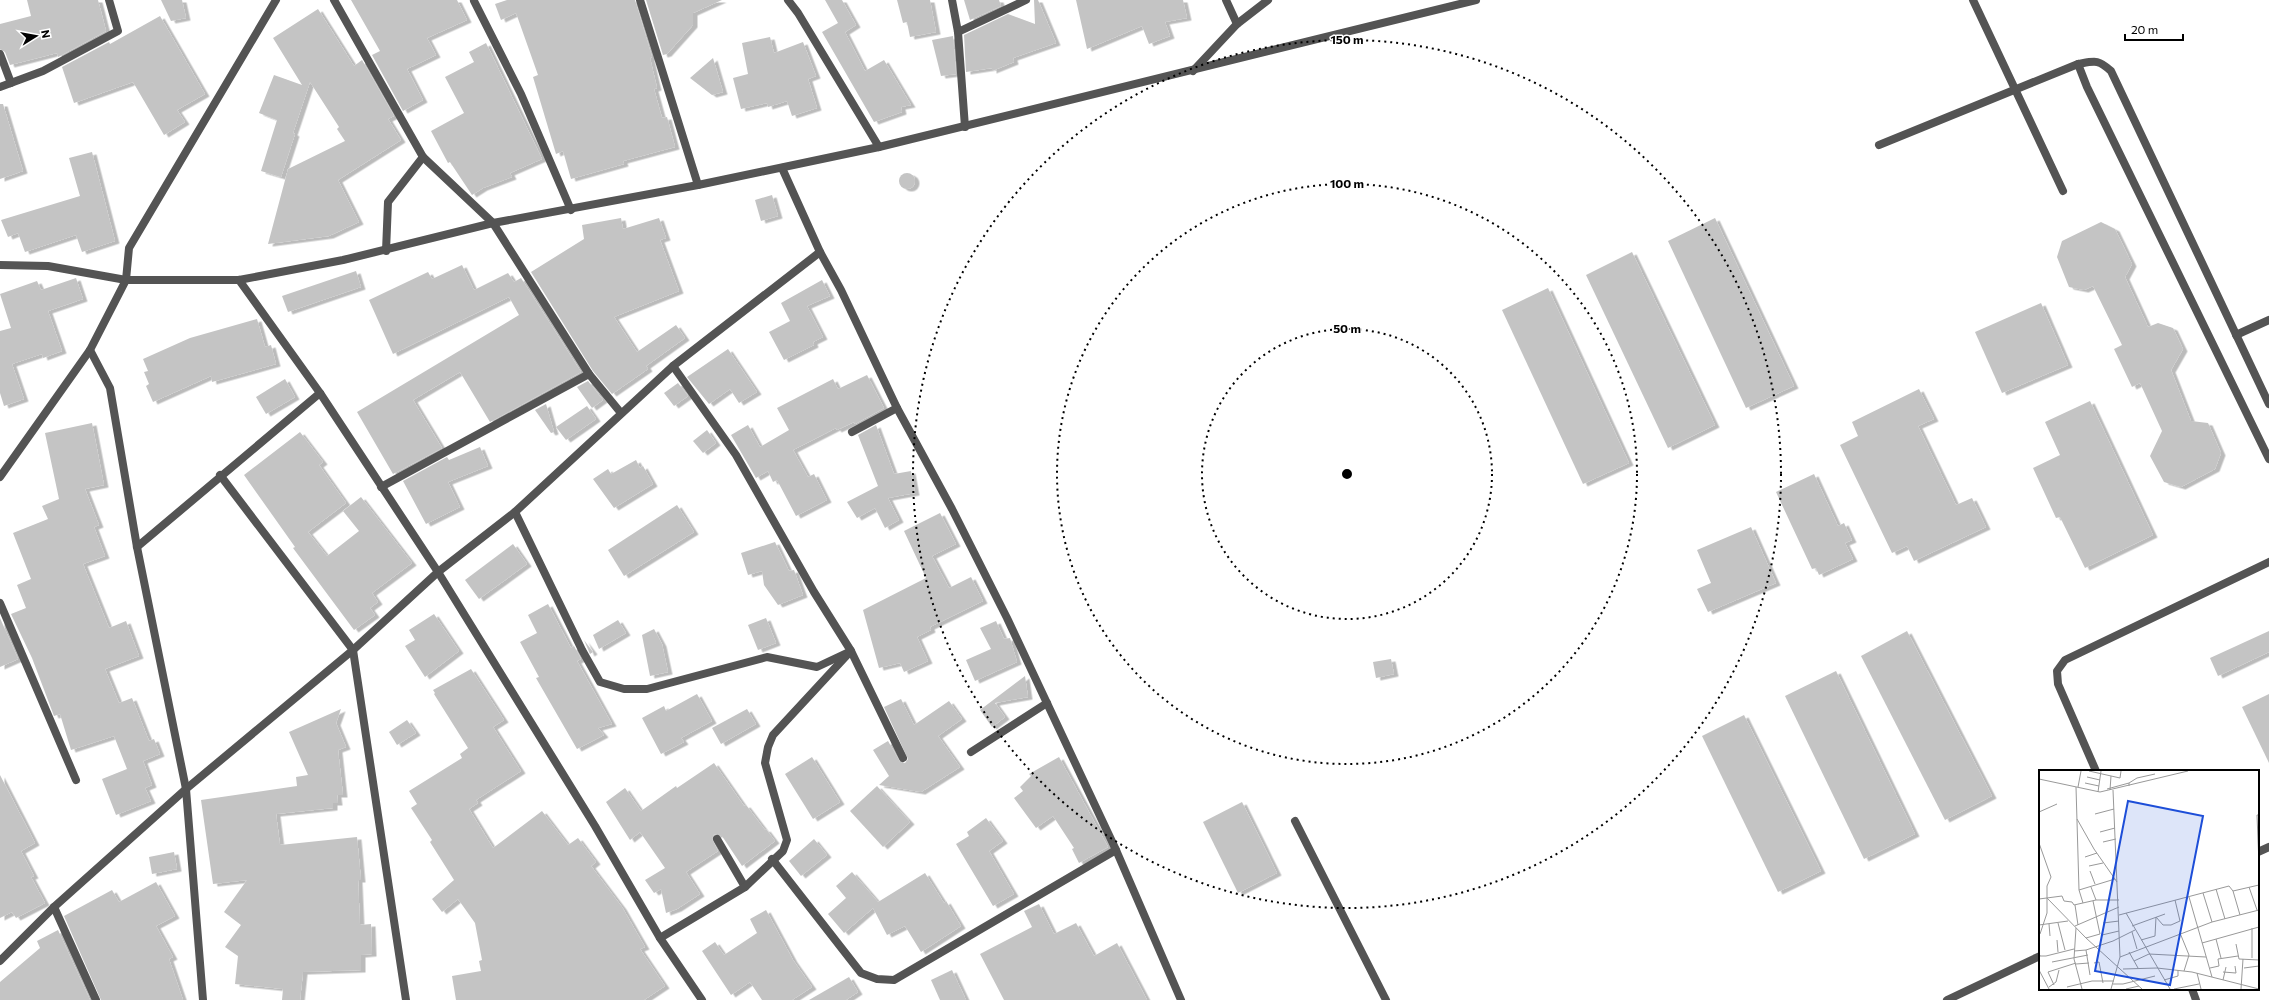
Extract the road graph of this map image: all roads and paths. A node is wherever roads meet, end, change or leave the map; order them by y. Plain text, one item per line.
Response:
1 (108, 0) edge
2 (276, 0) edge
3 (334, 0) edge
4 (640, 0) edge
5 (788, 0) edge
6 (952, 0) edge
7 (1026, 0) edge
8 (1226, 0) edge
9 (1268, 0) edge
10 (1476, 0) edge
11 (1973, 0) edge
12 (474, 1) dead end
13 (1237, 24) junction
14 (958, 32) junction
15 (0, 54) edge
16 (2078, 64) junction
17 (1193, 71) junction
18 (11, 83) junction
19 (0, 87) edge
20 (2015, 91) junction
21 (965, 127) junction
22 (1879, 145) dead end
23 (879, 147) junction
24 (423, 157) junction
25 (782, 168) junction
26 (698, 185) junction
27 (2063, 191) dead end
28 (571, 210) junction
29 (493, 223) junction
30 (386, 251) junction
31 (820, 252) junction
32 (0, 266) edge
33 (126, 280) junction
34 (239, 280) junction
35 (2269, 320) edge
36 (2236, 335) junction
37 (90, 350) junction
38 (673, 366) junction
39 (589, 374) junction
40 (320, 393) junction
41 (2269, 404) edge
42 (897, 408) junction
43 (621, 412) junction
44 (852, 432) dead end
45 (2269, 459) edge
46 (220, 475) junction
47 (0, 477) edge
48 (381, 487) junction
49 (515, 512) junction
50 (137, 547) junction
51 (2269, 562) edge
52 (438, 572) junction
53 (0, 603) edge
54 (353, 650) junction
55 (851, 651) junction
56 (1047, 703) junction
57 (971, 752) dead end
58 (903, 758) dead end
59 (2096, 770) edge
60 (76, 780) dead end
61 (186, 788) junction
62 (1295, 821) dead end
63 (717, 839) dead end
64 (2269, 847) edge
65 (1116, 850) junction
66 (2259, 852) edge
67 (772, 859) junction
68 (745, 886) junction
69 (54, 907) junction
70 (660, 938) junction
71 (2039, 956) edge
72 (0, 961) edge
73 (2192, 990) edge
74 (699, 999) edge
75 (96, 1000) edge
76 (203, 1000) edge
77 (406, 1000) edge
78 (1181, 1000) edge
79 (1386, 1000) edge
80 (1947, 1000) edge
81 (2196, 1000) edge

1 - 18 street
2 - 33 street
3 - 24 street
4 - 26 street
5 - 23 street
6 - 14 street
7 - 14 street
8 - 13 street
9 - 13 street
10 - 17 street
11 - 20 street
12 - 28 street
13 - 17 street
14 - 21 street
15 - 18 street
16 - 20 street
16 - 36 street
16 - 45 street
17 - 21 street
18 - 19 street
20 - 22 street
20 - 27 street
21 - 23 street
23 - 25 street
24 - 29 street
24 - 30 street
25 - 26 street
25 - 31 street
26 - 28 street
28 - 29 street
29 - 30 street
29 - 39 street
30 - 34 street
31 - 38 street
31 - 42 street
32 - 33 street
33 - 34 street
33 - 37 street
34 - 40 street
35 - 36 street
36 - 41 street
37 - 47 street
37 - 50 street
38 - 43 street
38 - 55 street
39 - 43 street
39 - 48 street
40 - 46 street
40 - 48 street
42 - 44 street
42 - 56 street
43 - 49 street
46 - 50 street
46 - 54 street
48 - 52 street
49 - 52 street
49 - 55 street
50 - 61 street
51 - 59 street
52 - 54 street
52 - 70 street
53 - 60 street
54 - 61 street
54 - 77 street
55 - 58 street
55 - 67 street
56 - 57 street
56 - 65 street
61 - 69 street
61 - 76 street
62 - 79 street
63 - 68 street
64 - 66 street
65 - 67 street
65 - 78 street
67 - 68 street
68 - 70 street
69 - 72 street
69 - 75 street
70 - 74 street
71 - 80 street
73 - 81 street

